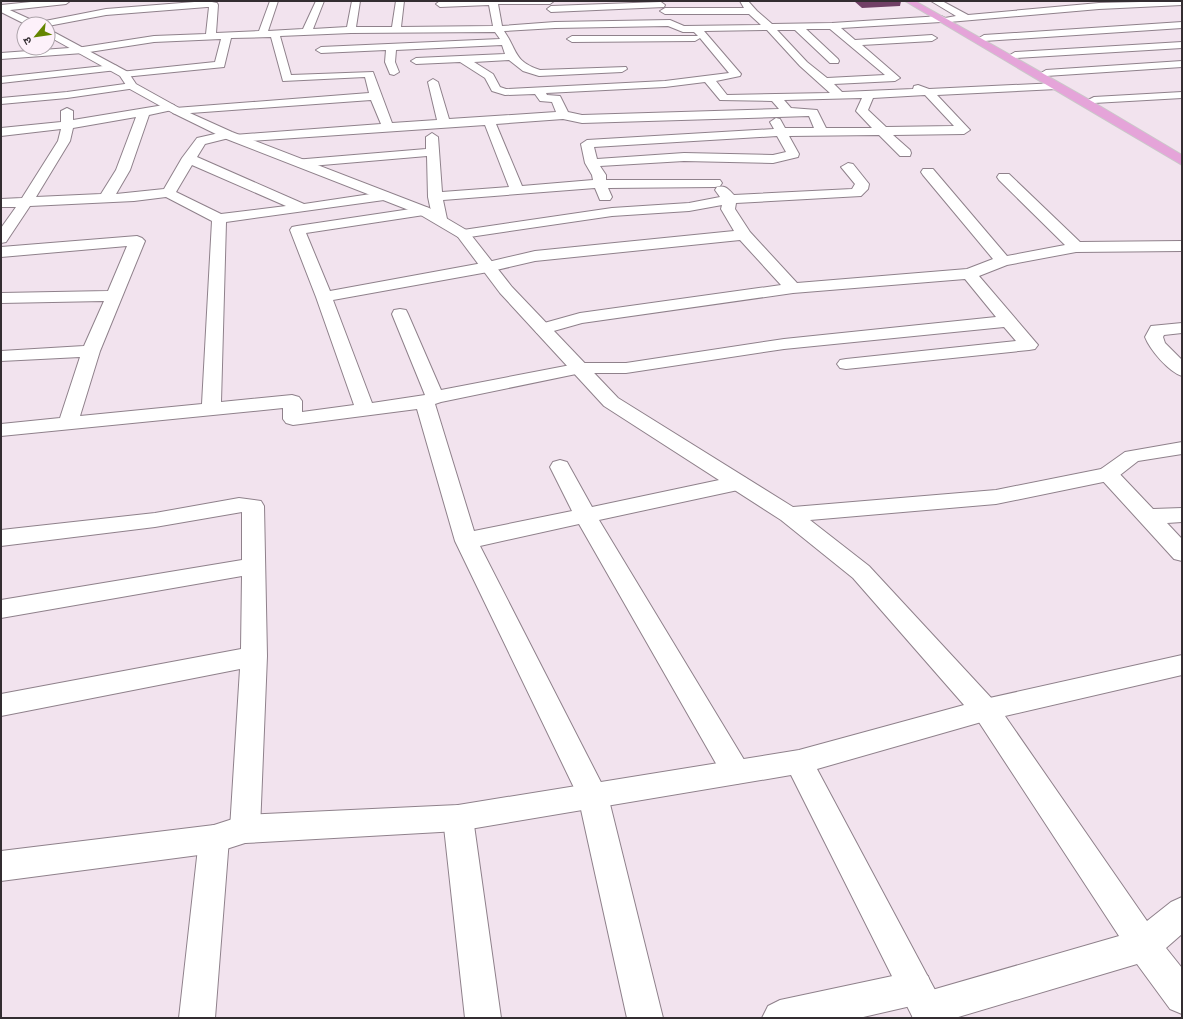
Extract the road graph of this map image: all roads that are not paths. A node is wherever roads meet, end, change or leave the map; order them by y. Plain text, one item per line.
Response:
1 (66, 1) edge
2 (100, 1) edge
3 (274, 1) edge
4 (320, 1) edge
5 (356, 1) edge
6 (400, 1) edge
7 (744, 1) edge
8 (909, 1) edge
9 (917, 1) edge
10 (935, 1) edge
11 (1042, 1) edge
12 (1089, 1) edge
13 (440, 2) edge
14 (493, 2) edge
15 (1182, 2) edge
16 (550, 4) edge
17 (181, 6) junction
18 (662, 6) edge
19 (1098, 6) junction
20 (1, 9) edge
21 (1057, 10) junction
22 (750, 11) junction
23 (106, 12) junction
24 (14, 15) joint
25 (1, 17) edge
26 (966, 17) junction
27 (945, 19) junction
28 (56, 22) edge
29 (126, 22) dead end
30 (442, 23) junction
31 (670, 23) junction
32 (555, 25) junction
33 (1182, 25) edge
34 (832, 26) junction
35 (798, 27) junction
36 (770, 28) junction
37 (396, 29) junction
38 (498, 29) junction
39 (697, 29) junction
40 (351, 30) junction
41 (146, 32) dead end
42 (307, 32) junction
43 (323, 32) junction
44 (275, 34) junction
45 (262, 35) junction
46 (56, 36) edge
47 (211, 37) junction
48 (226, 37) junction
49 (174, 38) junction
50 (704, 38) junction
51 (932, 38) dead end
52 (984, 38) junction
53 (154, 39) junction
54 (510, 41) junction
55 (854, 43) junction
56 (1182, 45) edge
57 (391, 48) junction
58 (321, 50) junction
59 (1, 56) edge
60 (511, 57) junction
61 (1016, 58) junction
62 (464, 60) junction
63 (834, 61) dead end
64 (390, 62) junction
65 (1182, 64) edge
66 (112, 66) junction
67 (321, 69) junction
68 (167, 70) junction
69 (1032, 71) junction
70 (394, 72) dead end
71 (582, 72) junction
72 (1009, 73) dead end
73 (1046, 73) junction
74 (708, 78) junction
75 (895, 78) junction
76 (1, 80) edge
77 (824, 81) junction
78 (433, 82) dead end
79 (665, 84) junction
80 (632, 85) junction
81 (1057, 86) junction
82 (538, 90) junction
83 (928, 92) junction
84 (67, 95) junction
85 (868, 95) junction
86 (1182, 95) edge
87 (375, 96) junction
88 (774, 96) junction
89 (839, 96) junction
90 (1094, 100) junction
91 (14, 101) junction
92 (1, 102) edge
93 (174, 109) junction
94 (848, 111) dead end
95 (862, 111) junction
96 (144, 112) junction
97 (769, 112) junction
98 (788, 112) junction
99 (813, 112) junction
100 (827, 112) dead end
101 (563, 115) junction
102 (681, 117) junction
103 (582, 119) junction
104 (489, 121) junction
105 (437, 123) junction
106 (67, 125) junction
107 (388, 127) junction
108 (687, 130) dead end
109 (327, 131) junction
110 (884, 131) junction
111 (1, 132) edge
112 (783, 132) junction
113 (822, 132) junction
114 (231, 137) junction
115 (587, 144) junction
116 (433, 152) junction
117 (905, 153) dead end
118 (1182, 154) edge
119 (188, 158) junction
120 (333, 160) junction
121 (1182, 161) edge
122 (299, 163) junction
123 (591, 163) junction
124 (848, 167) dead end
125 (711, 169) junction
126 (760, 169) dead end
127 (928, 172) dead end
128 (1004, 176) dead end
129 (599, 179) junction
130 (715, 182) junction
131 (517, 190) junction
132 (168, 193) junction
133 (384, 196) junction
134 (106, 198) junction
135 (26, 202) junction
136 (1, 203) edge
137 (729, 204) junction
138 (302, 208) junction
139 (433, 209) junction
140 (612, 212) junction
141 (219, 219) junction
142 (463, 234) junction
143 (744, 235) junction
144 (1, 239) edge
145 (1182, 246) edge
146 (1076, 247) junction
147 (1, 252) edge
148 (1003, 261) junction
149 (488, 267) junction
150 (969, 274) junction
151 (793, 288) junction
152 (113, 296) junction
153 (324, 297) junction
154 (1, 298) edge
155 (400, 314) dead end
156 (1009, 321) junction
157 (1182, 328) edge
158 (543, 329) junction
159 (91, 351) junction
160 (1, 356) edge
161 (846, 364) dead end
162 (581, 368) junction
163 (1182, 370) edge
164 (430, 399) junction
165 (211, 409) junction
166 (365, 410) junction
167 (68, 423) junction
168 (1, 430) edge
169 (1182, 448) edge
170 (560, 467) dead end
171 (1108, 474) junction
172 (738, 483) junction
173 (585, 515) junction
174 (789, 515) junction
175 (1182, 515) edge
176 (1149, 516) junction
177 (1, 538) edge
178 (466, 541) junction
179 (1182, 553) edge
180 (253, 566) junction
181 (1, 609) edge
182 (254, 656) junction
183 (1182, 665) edge
184 (1, 705) edge
185 (985, 710) junction
186 (799, 762) junction
187 (736, 772) junction
188 (593, 796) junction
189 (458, 818) junction
190 (245, 829) junction
191 (214, 839) junction
192 (1, 866) edge
193 (1182, 913) edge
194 (1144, 945) junction
195 (1182, 997) edge
196 (925, 1005) edge
197 (197, 1018) edge
198 (483, 1018) edge
199 (645, 1018) edge
200 (780, 1018) edge

1 - 20 street
2 - 23 street
3 - 45 street
4 - 42 street
5 - 40 street
6 - 37 street
7 - 22 street
8 - 27 main road
9 - 27 main road
10 - 26 street
11 - 21 street
12 - 19 street
13 - 14 street
13 - 30 street
14 - 16 street
14 - 38 street
15 - 19 street
16 - 18 street
16 - 32 street
17 - 23 street
17 - 47 street
17 - 49 street
18 - 22 street
18 - 31 street
19 - 21 street
20 - 24 street
21 - 26 street
22 - 36 street
23 - 28 street
23 - 29 street
24 - 25 street
26 - 27 street
27 - 34 street
27 - 52 main road
27 - 61 main road
30 - 37 street
30 - 38 street
31 - 32 street
31 - 39 street
32 - 38 street
33 - 52 street
34 - 35 street
34 - 55 street
35 - 36 street
35 - 63 street
36 - 39 street
36 - 77 street
37 - 40 street
38 - 54 street
39 - 50 street
40 - 43 street
41 - 53 street
42 - 43 street
42 - 44 street
43 - 58 street
44 - 45 street
44 - 67 street
45 - 48 street
46 - 66 street
47 - 48 street
47 - 49 street
48 - 68 street
49 - 53 street
49 - 68 street
50 - 71 street
50 - 74 street
51 - 55 street
52 - 61 main road
53 - 66 street
54 - 57 street
54 - 60 street
55 - 75 street
56 - 61 street
57 - 58 street
57 - 64 street
58 - 67 street
59 - 66 street
60 - 62 street
60 - 71 street
61 - 69 main road
61 - 73 main road
62 - 64 street
62 - 82 street
64 - 70 street
65 - 73 street
66 - 68 street
66 - 76 street
66 - 84 street
66 - 93 street
67 - 87 street
69 - 72 street
69 - 81 main road
71 - 80 street
73 - 90 main road
74 - 79 street
74 - 88 street
75 - 77 street
75 - 83 street
77 - 89 street
78 - 105 street
79 - 80 street
79 - 102 street
80 - 82 street
81 - 83 street
81 - 121 main road
82 - 101 street
83 - 85 street
83 - 110 street
84 - 91 street
84 - 106 street
85 - 89 street
85 - 95 street
86 - 90 street
87 - 93 street
87 - 107 street
88 - 89 street
88 - 98 street
90 - 118 main road
91 - 92 street
91 - 111 street
93 - 96 street
93 - 114 street
94 - 95 street
95 - 110 street
96 - 106 street
96 - 134 street
97 - 98 street
97 - 102 street
97 - 112 street
98 - 99 street
99 - 100 street
99 - 113 street
101 - 103 street
101 - 104 street
102 - 103 street
102 - 108 street
103 - 115 street
104 - 105 street
104 - 131 street
105 - 107 street
105 - 116 street
106 - 111 street
106 - 135 street
107 - 109 street
109 - 114 street
109 - 120 street
110 - 113 street
110 - 117 street
112 - 113 street
112 - 115 street
112 - 123 street
114 - 119 street
114 - 122 street
115 - 123 street
116 - 120 street
116 - 139 street
119 - 132 street
119 - 138 street
120 - 122 street
122 - 133 street
123 - 129 street
124 - 137 street
125 - 126 street
125 - 129 street
125 - 130 street
127 - 148 street
128 - 146 street
129 - 130 street
129 - 131 street
129 - 140 street
130 - 137 street
131 - 139 street
132 - 134 street
132 - 141 street
133 - 138 street
133 - 139 street
134 - 135 street
135 - 136 street
135 - 144 street
137 - 140 street
137 - 143 street
138 - 141 street
139 - 142 street
139 - 153 street
140 - 142 street
141 - 165 street
142 - 149 street
143 - 149 street
143 - 151 street
145 - 146 street
146 - 148 street
147 - 152 street
148 - 150 street
149 - 153 street
149 - 158 street
150 - 151 street
150 - 156 street
151 - 158 street
152 - 154 street
152 - 159 street
153 - 166 street
155 - 164 street
156 - 161 street
156 - 162 street
157 - 163 street
158 - 162 street
159 - 160 street
159 - 167 street
162 - 164 street
162 - 172 street
164 - 166 street
164 - 178 street
165 - 166 street
165 - 167 street
167 - 168 street
169 - 171 street
170 - 173 street
171 - 174 street
171 - 176 street
172 - 173 street
172 - 174 street
173 - 178 street
173 - 187 street
174 - 185 street
175 - 176 street
176 - 179 street
177 - 180 street
178 - 188 street
180 - 181 street
180 - 182 street
182 - 184 street
182 - 190 street
183 - 185 street
185 - 186 street
185 - 194 street
186 - 187 street
186 - 196 street
187 - 188 street
188 - 189 street
188 - 199 street
189 - 190 street
189 - 198 street
190 - 191 street
191 - 192 street
191 - 197 street
193 - 194 street
194 - 195 street
194 - 196 street
196 - 200 street

